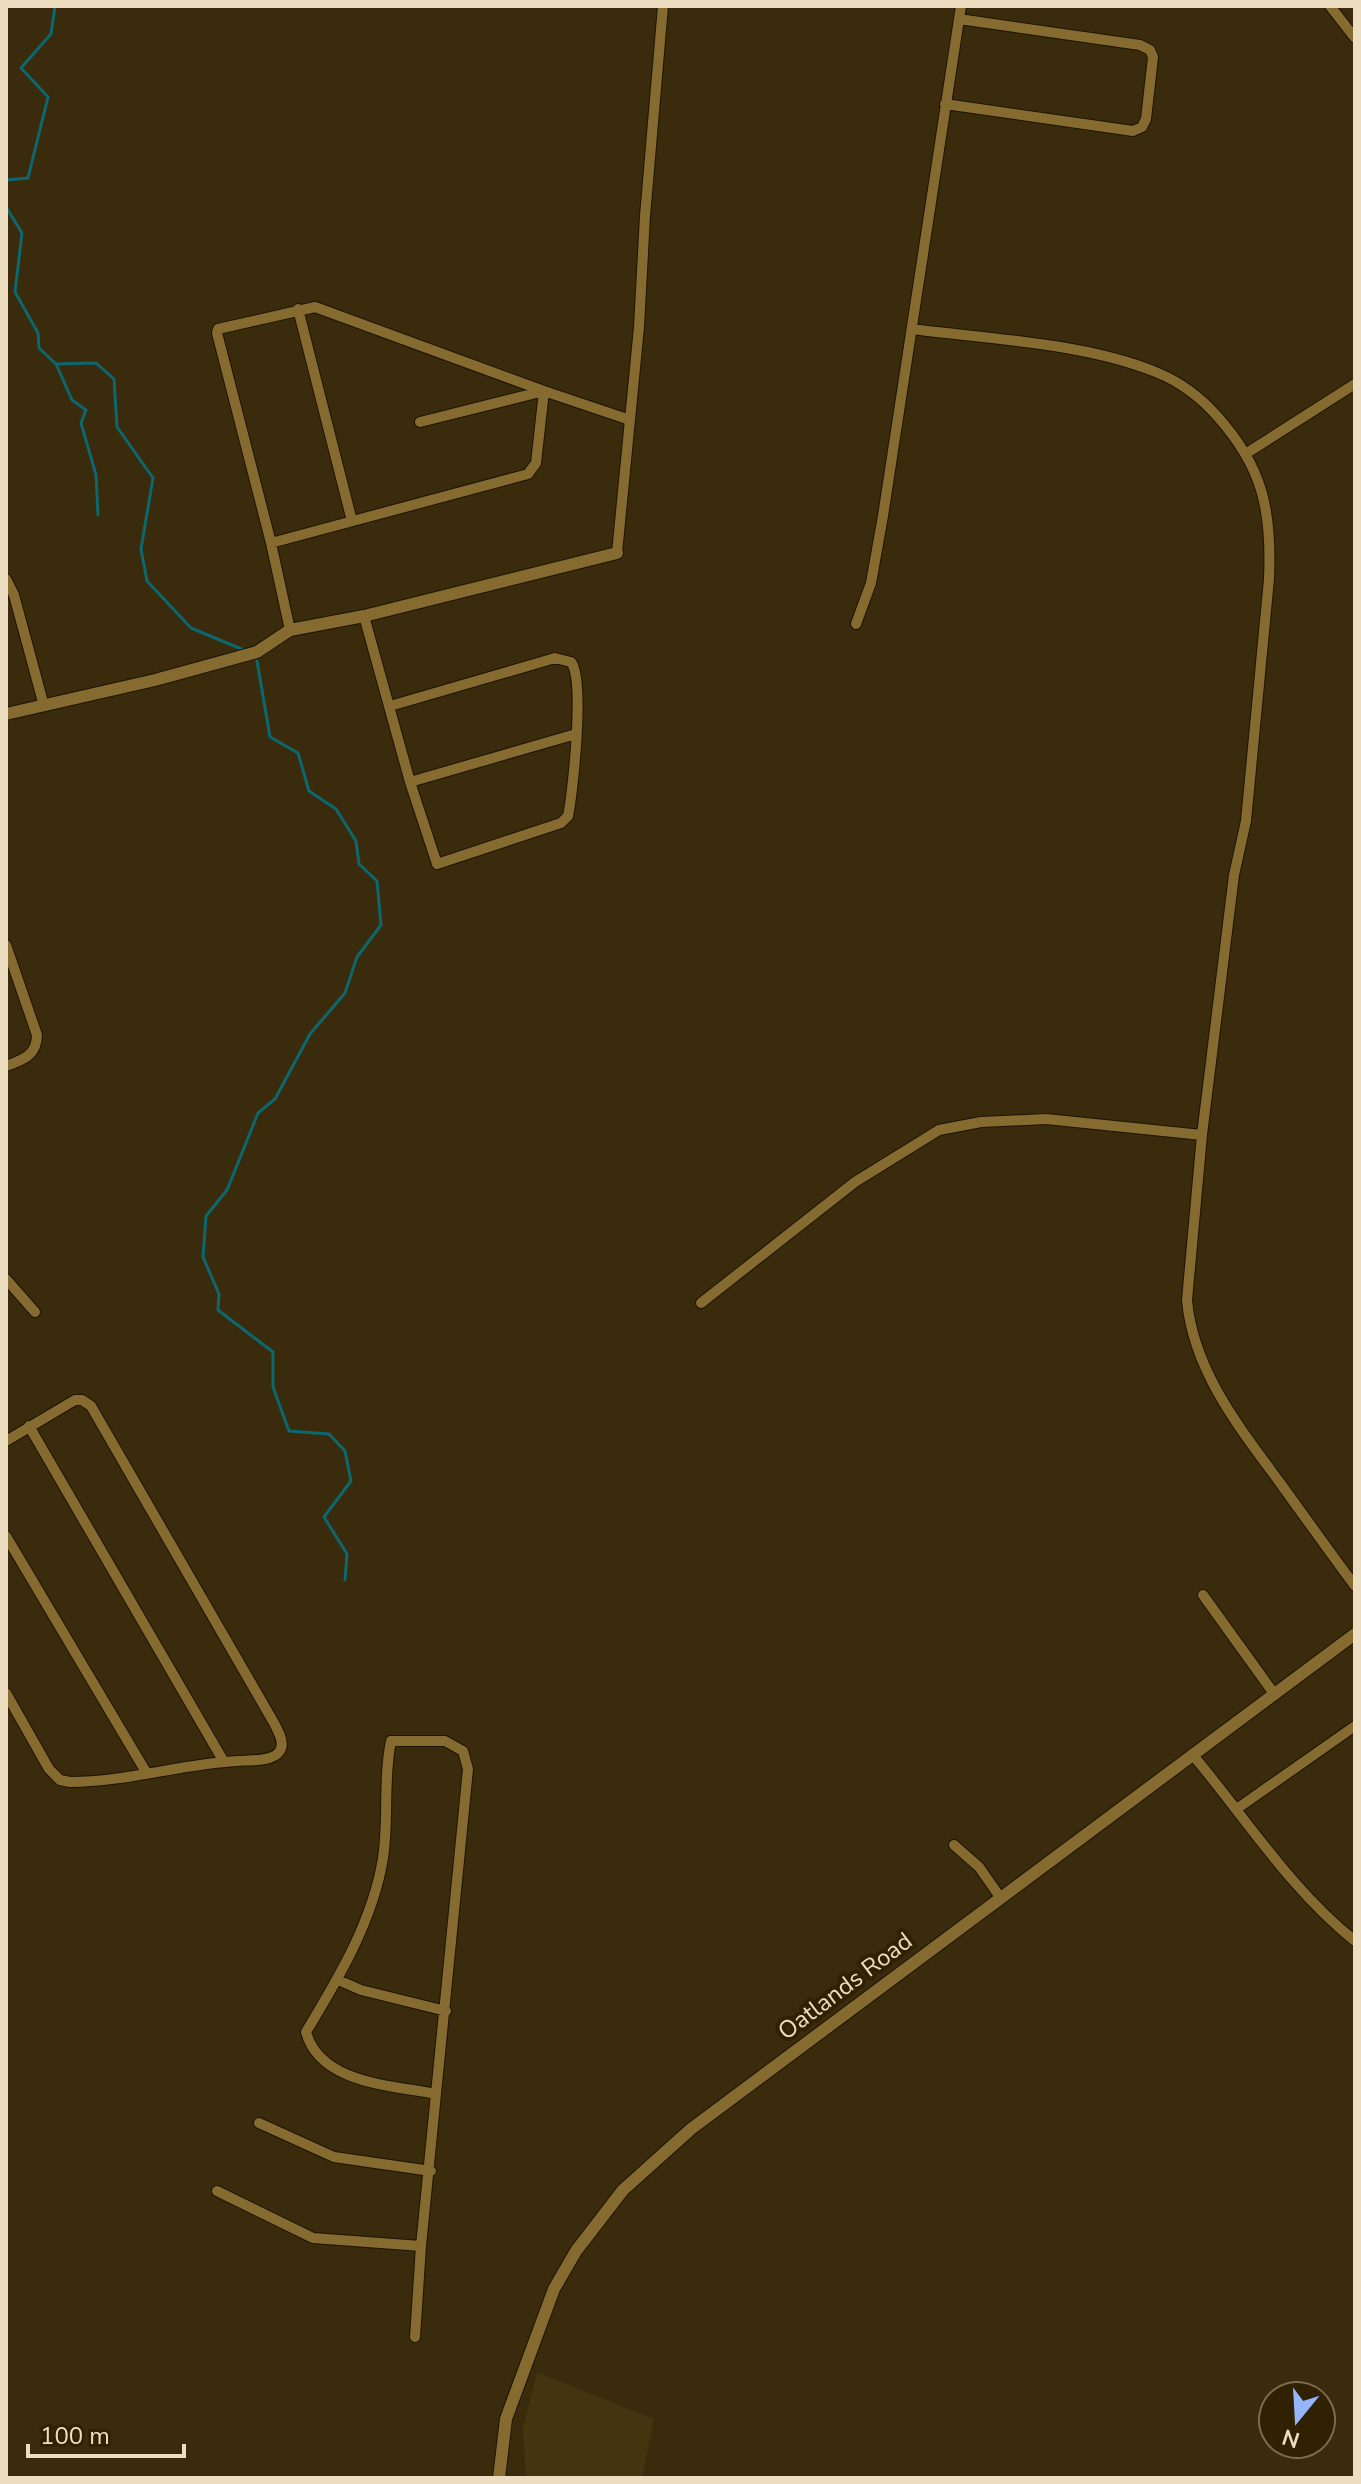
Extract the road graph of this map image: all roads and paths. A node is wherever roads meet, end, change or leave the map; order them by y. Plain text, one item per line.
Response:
1 (663, 6) edge
2 (961, 6) edge
3 (1330, 6) edge
4 (959, 19) junction
5 (1355, 38) edge
6 (945, 104) junction
7 (298, 309) junction
8 (912, 329) junction
9 (1355, 384) edge
10 (544, 391) junction
11 (630, 420) junction
12 (420, 422) dead end
13 (1247, 453) junction
14 (352, 521) junction
15 (271, 543) junction
16 (617, 553) joint
17 (6, 579) edge
18 (364, 616) junction
19 (856, 624) dead end
20 (290, 630) junction
21 (44, 706) junction
22 (390, 706) junction
23 (6, 714) edge
24 (576, 734) junction
25 (410, 782) junction
26 (6, 945) edge
27 (6, 1066) edge
28 (1202, 1135) junction
29 (6, 1279) edge
30 (701, 1303) dead end
31 (35, 1312) dead end
32 (29, 1426) junction
33 (6, 1441) edge
34 (6, 1536) edge
35 (1355, 1586) edge
36 (1203, 1595) dead end
37 (1355, 1634) edge
38 (6, 1693) edge
39 (1275, 1695) junction
40 (1355, 1726) edge
41 (1192, 1754) junction
42 (224, 1762) junction
43 (146, 1772) junction
44 (1238, 1808) junction
45 (954, 1845) dead end
46 (1000, 1897) junction
47 (1355, 1941) edge
48 (338, 1980) junction
49 (446, 2011) junction
50 (436, 2094) junction
51 (259, 2123) dead end
52 (431, 2171) junction
53 (217, 2191) dead end
54 (421, 2246) junction
55 (415, 2337) dead end
56 (499, 2478) edge

1 - 11 street
2 - 4 street
3 - 5 street
4 - 6 street
4 - 6 street
6 - 8 street
7 - 10 street
7 - 14 street
7 - 15 street
8 - 13 street
8 - 19 street
9 - 13 street
10 - 11 street
10 - 12 street
10 - 14 street
11 - 16 street
13 - 28 street
14 - 15 street
15 - 20 street
16 - 18 street
17 - 21 street
18 - 20 street
18 - 22 street
20 - 21 street
21 - 23 street
22 - 24 street
22 - 25 street
24 - 25 street
24 - 25 street
26 - 27 street
28 - 30 street
28 - 35 street
29 - 31 street
32 - 33 street
32 - 42 street
32 - 42 street
34 - 43 street
36 - 39 street
37 - 39 street, Oatlands Road
38 - 43 street
39 - 41 street, Oatlands Road
40 - 44 street
41 - 44 street
41 - 46 street, Oatlands Road
42 - 43 street
44 - 47 street
45 - 46 street
46 - 56 street, Oatlands Road
48 - 49 street
48 - 49 street
48 - 50 street
49 - 50 street
50 - 52 street
51 - 52 street
52 - 54 street
53 - 54 street
54 - 55 street

